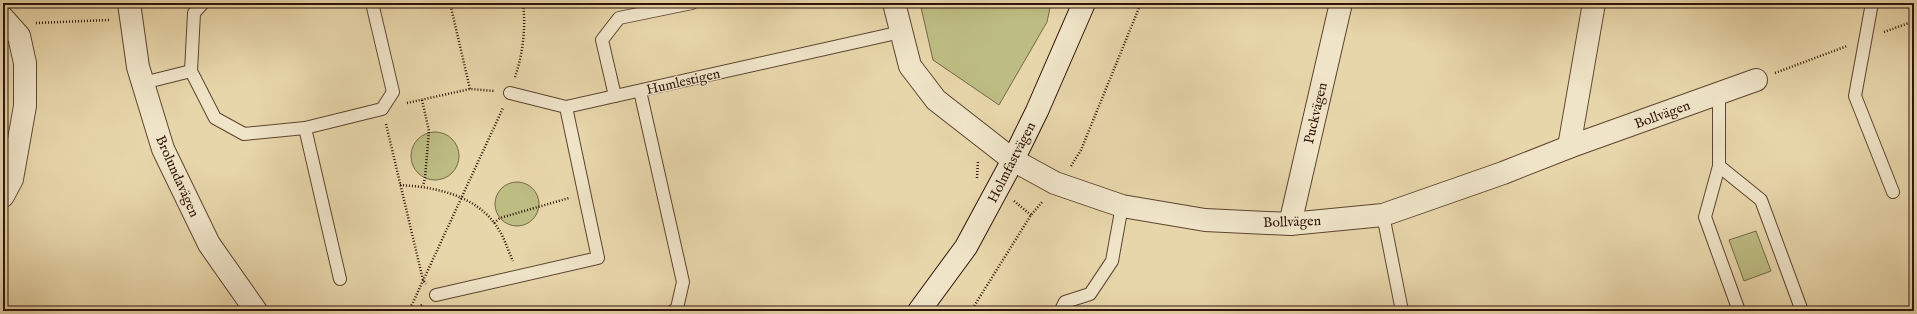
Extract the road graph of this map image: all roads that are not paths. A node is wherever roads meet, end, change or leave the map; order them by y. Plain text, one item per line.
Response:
1 (203, 3) edge
2 (372, 3) edge
3 (692, 3) edge
4 (894, 3) edge
5 (1084, 3) edge
6 (1341, 3) edge
7 (1594, 3) edge
8 (1872, 3) edge
9 (131, 11) edge
10 (12, 28) edge
11 (901, 32) junction
12 (191, 71) junction
13 (1756, 80) road end
14 (143, 83) junction
15 (640, 91) junction
16 (510, 92) road end
17 (1719, 93) junction
18 (615, 96) junction
19 (566, 107) junction
20 (305, 128) junction
21 (1569, 147) junction
22 (1013, 160) junction
23 (1719, 166) junction
24 (1893, 192) dead end
25 (3, 196) edge
26 (1122, 206) junction
27 (1382, 215) junction
28 (1290, 224) junction
29 (340, 279) dead end
30 (436, 295) dead end
31 (256, 311) edge
32 (673, 311) edge
33 (919, 311) edge
34 (1063, 311) edge
35 (1402, 311) edge
36 (1739, 311) edge
37 (1802, 311) edge

1 - 12 lane
2 - 20 lane
3 - 18 lane
4 - 11 street
5 - 22 street, Holmfastvägen
6 - 28 street, Puckvägen
7 - 21 street
8 - 24 lane
9 - 14 street, Brolundavägen
10 - 25 street
11 - 15 lane, Humlestigen
11 - 22 street
12 - 14 lane
12 - 20 lane
13 - 17 street, Bollvägen
14 - 31 street, Brolundavägen
15 - 18 lane
15 - 32 lane, Humlestigen
16 - 19 lane
17 - 21 street, Bollvägen
17 - 23 lane
18 - 19 lane
19 - 30 lane
20 - 29 lane
21 - 27 street, Bollvägen
22 - 26 street, Bollvägen
22 - 33 street, Holmfastvägen
23 - 36 lane
23 - 37 lane
26 - 28 street, Bollvägen
26 - 34 lane
27 - 28 street, Bollvägen
27 - 35 lane

